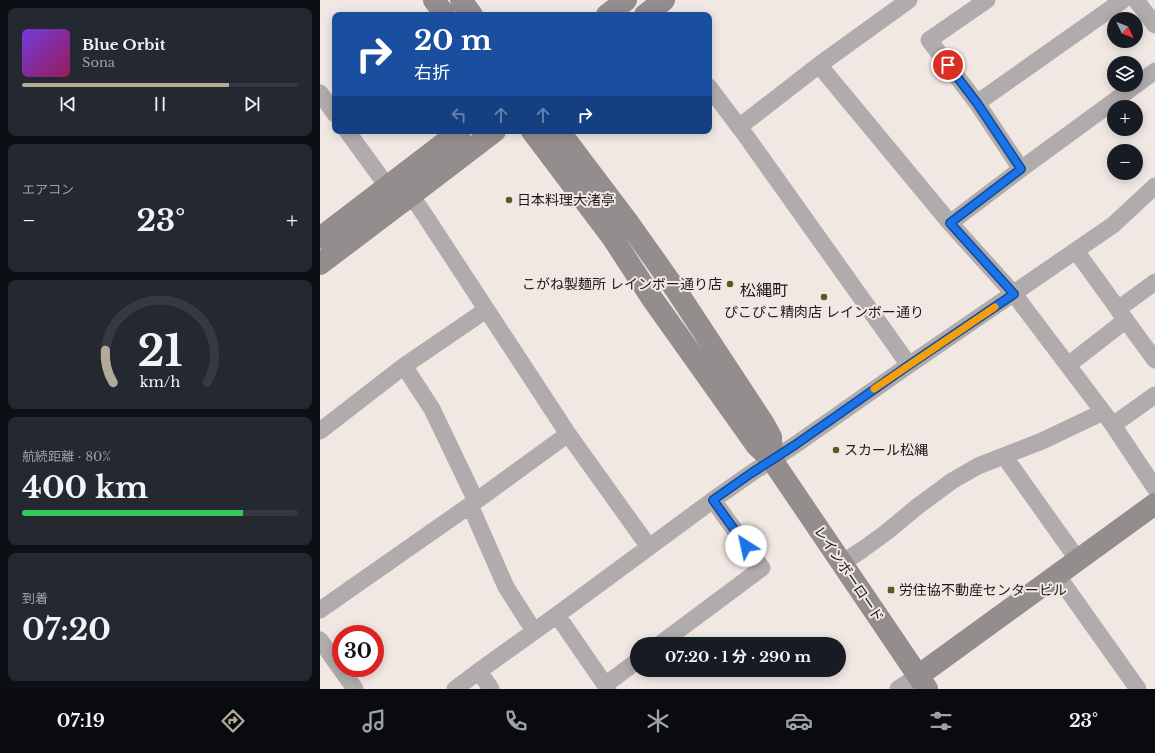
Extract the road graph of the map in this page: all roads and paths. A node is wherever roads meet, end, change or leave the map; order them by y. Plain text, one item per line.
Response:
1 (434, 0) edge
2 (461, 0) edge
3 (909, 0) edge
4 (987, 0) edge
5 (1123, 0) edge
6 (1136, 0) edge
7 (443, 12) edge
8 (470, 12) edge
9 (1155, 24) edge
10 (819, 65) junction
11 (1155, 71) edge
12 (1143, 80) edge
13 (712, 91) edge
14 (1126, 92) edge
15 (320, 93) edge
16 (977, 103) junction
17 (332, 110) edge
18 (739, 127) junction
19 (350, 134) edge
20 (456, 134) edge
21 (490, 134) edge
22 (534, 134) edge
23 (561, 134) edge
24 (1021, 169) junction
25 (392, 183) junction
26 (1155, 186) edge
27 (410, 196) junction
28 (950, 223) junction
29 (320, 238) edge
30 (1076, 251) junction
31 (320, 264) edge
32 (1155, 282) edge
33 (1014, 294) junction
34 (486, 310) junction
35 (1122, 315) junction
36 (1155, 360) edge
37 (909, 365) junction
38 (404, 366) junction
39 (1068, 366) junction
40 (1155, 395) edge
41 (1108, 418) junction
42 (320, 431) edge
43 (568, 434) junction
44 (1004, 456) junction
45 (772, 460) junction
46 (1155, 488) edge
47 (713, 500) junction
48 (473, 503) junction
49 (1155, 504) edge
50 (649, 546) junction
51 (1078, 560) junction
52 (842, 563) junction
53 (1057, 575) junction
54 (320, 610) edge
55 (557, 615) junction
56 (534, 631) junction
57 (669, 637) edge
58 (320, 640) edge
59 (630, 667) edge
60 (479, 671) junction
61 (922, 682) edge
62 (606, 687) edge
63 (355, 689) edge
64 (455, 689) edge
65 (491, 689) edge
66 (898, 689) edge
67 (1138, 689) edge

1 - 7 street
2 - 8 street
3 - 10 street
4 - 16 street
5 - 16 street
6 - 9 street
10 - 18 street
10 - 28 street
11 - 12 street
13 - 18 street
14 - 24 street
15 - 17 street
16 - 24 street
18 - 37 street
19 - 25 street
20 - 25 street
21 - 27 street
22 - 45 street, レインボーロード
23 - 45 street
24 - 28 street
25 - 27 street
25 - 29 street
26 - 30 street
27 - 31 street
27 - 34 street
28 - 33 street
30 - 33 street
30 - 35 street
32 - 35 street
33 - 37 street
33 - 39 street
34 - 38 street
34 - 43 street
35 - 36 street
35 - 39 street
37 - 45 street
38 - 42 street
38 - 48 street
39 - 41 street
40 - 41 street
41 - 44 street
41 - 46 street
43 - 48 street
43 - 50 street
44 - 51 street
44 - 52 street
45 - 47 street
45 - 52 street, レインボーロード
47 - 50 street
47 - 57 street
48 - 54 street
48 - 56 street
49 - 51 street
50 - 55 street
51 - 53 street
52 - 61 street, レインボーロード
53 - 61 street
53 - 67 street
55 - 56 street
55 - 62 street
56 - 60 street
58 - 63 street
59 - 62 street
60 - 64 street
60 - 65 street
61 - 66 street

